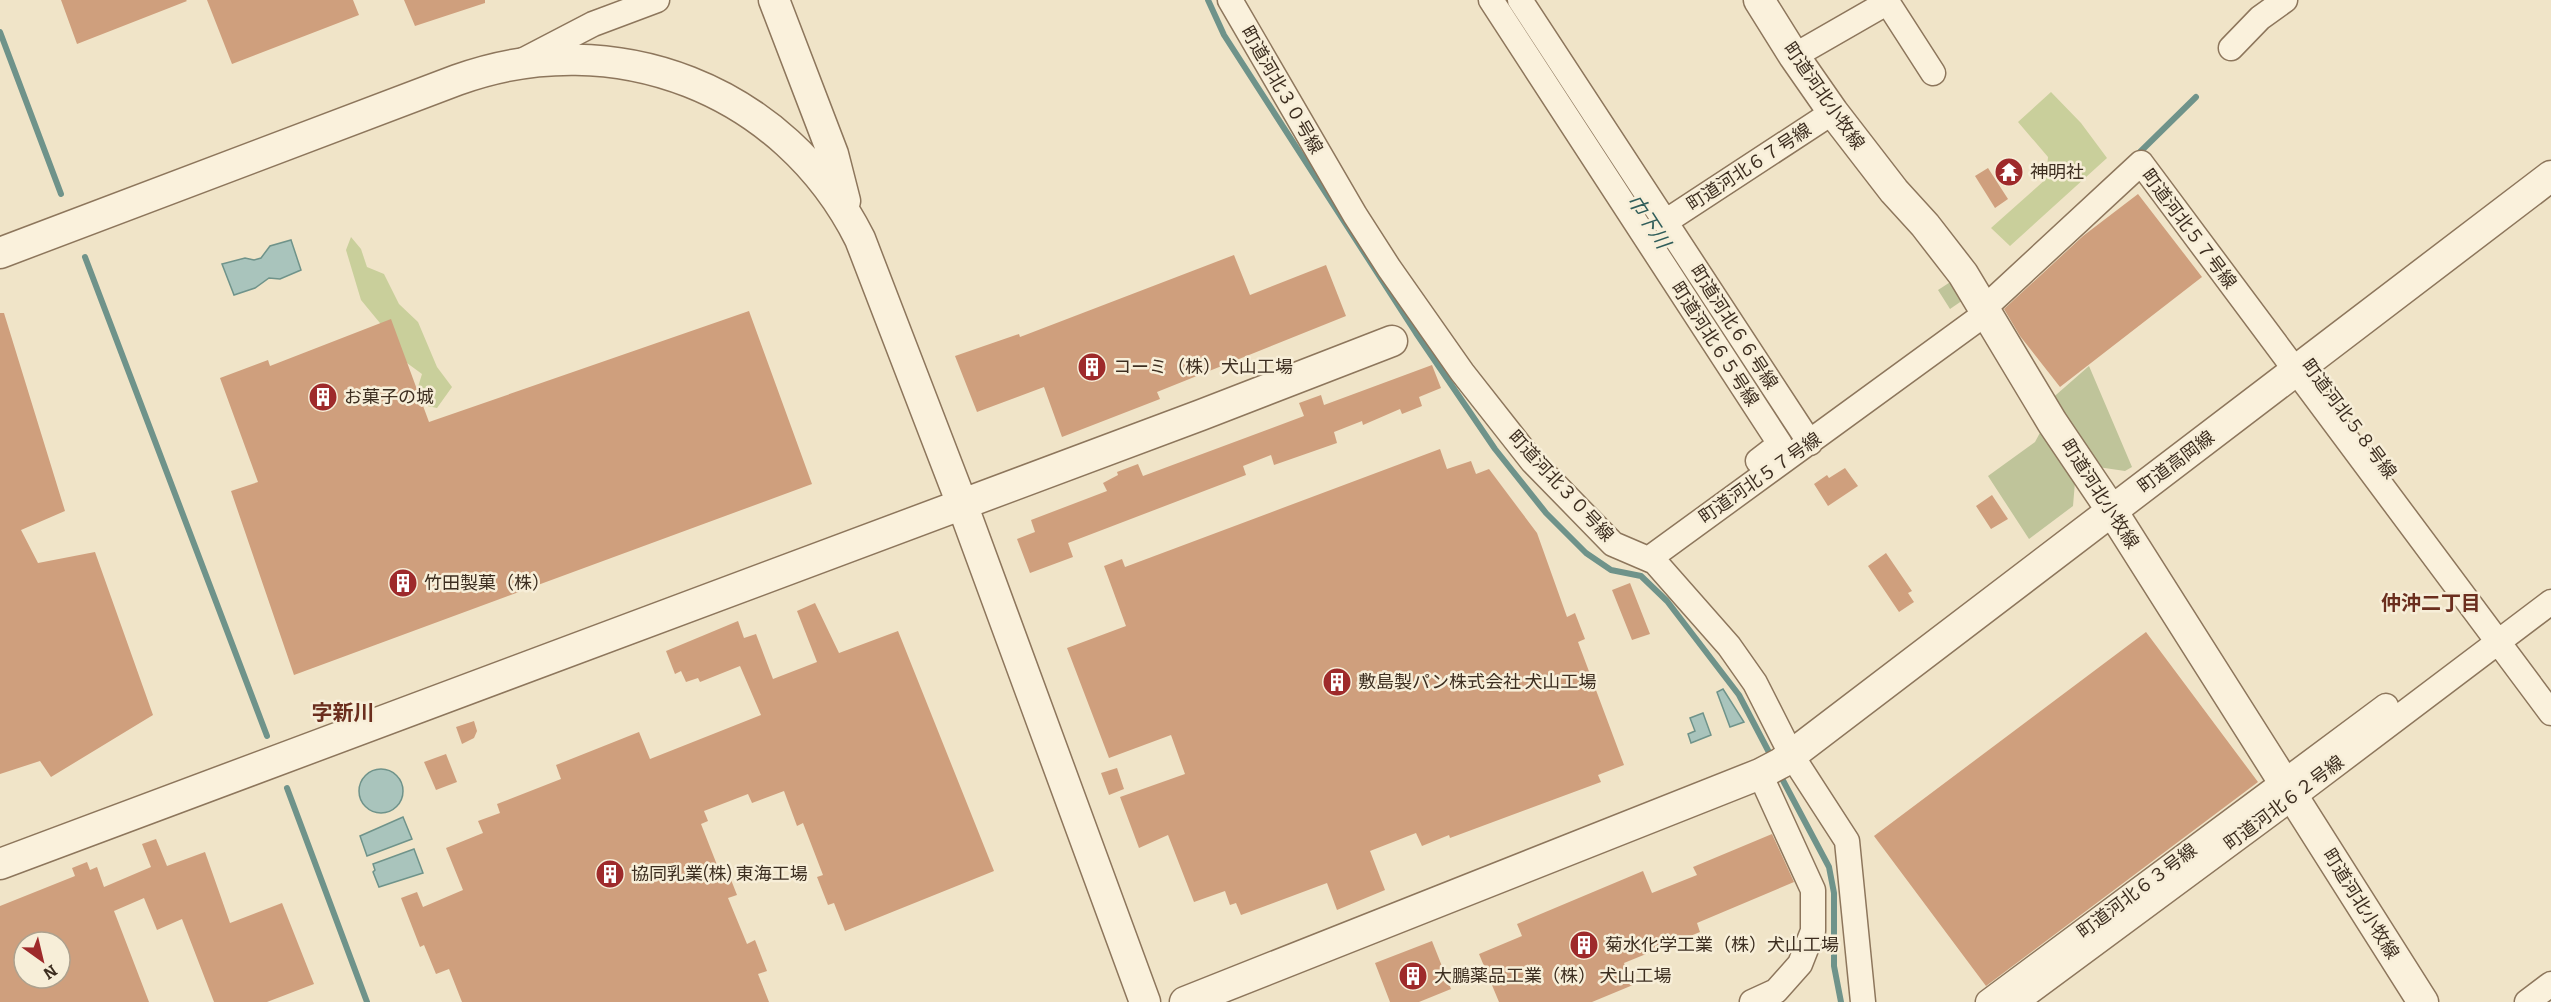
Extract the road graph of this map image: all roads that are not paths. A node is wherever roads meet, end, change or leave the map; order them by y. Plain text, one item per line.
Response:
1 (657, 0) edge
2 (774, 0) edge
3 (1230, 0) edge
4 (1491, 0) edge
5 (1520, 0) edge
6 (1759, 0) edge
7 (2285, 0) edge
8 (1887, 1) edge
9 (2231, 48) dead end
10 (1794, 56) junction
11 (519, 63) junction
12 (1933, 73) dead end
13 (1833, 112) junction
14 (2148, 148) dead end
15 (2551, 176) edge
16 (849, 218) junction
17 (1665, 222) junction
18 (0, 254) edge
19 (1986, 309) junction
20 (1392, 341) dead end
21 (2301, 366) junction
22 (1806, 437) junction
23 (962, 504) junction
24 (2112, 511) junction
25 (1641, 555) junction
26 (2551, 602) edge
27 (2498, 635) junction
28 (2551, 689) edge
29 (2551, 713) edge
30 (1774, 766) junction
31 (2288, 790) junction
32 (0, 864) edge
33 (2551, 984) edge
34 (1144, 1002) edge
35 (1185, 1002) edge
36 (1752, 1002) edge
37 (1863, 1002) edge
38 (1988, 1002) edge
39 (2016, 1002) edge
40 (2423, 1002) edge
41 (2527, 1002) edge

1 - 11 street
2 - 16 street
3 - 25 street, 町道河北３０号線
4 - 25 street, 町道河北６５号線
5 - 17 street, 町道河北６６号線
6 - 10 street, 町道河北小牧線
7 - 9 street
8 - 10 street
8 - 12 street
10 - 13 street, 町道河北小牧線
11 - 16 street
11 - 18 street
13 - 17 street, 町道河北６７号線
13 - 19 street, 町道河北小牧線
14 - 21 street, 町道河北５８号線
15 - 21 street, 町道高岡線
16 - 23 street
17 - 22 street, 町道河北６６号線
19 - 21 street, 町道河北５７号線
19 - 22 street, 町道河北５７号線
19 - 24 street, 町道河北小牧線
20 - 23 street
21 - 24 street, 町道高岡線
21 - 27 street, 町道河北５８号線
22 - 25 street, 町道河北５７号線
23 - 32 street
23 - 34 street
24 - 30 street, 町道高岡線
24 - 31 street, 町道河北小牧線
25 - 30 street, 町道河北３０号線
26 - 27 street, 町道河北６２号線
27 - 28 street, 町道河北５８号線
27 - 29 street
27 - 31 street, 町道河北６２号線
30 - 35 street, 町道高岡線
30 - 36 street
30 - 37 street, 町道河北３０号線
31 - 38 street, 町道河北６３号線
31 - 39 street, 町道河北６２号線
31 - 40 street, 町道河北小牧線
33 - 41 street

